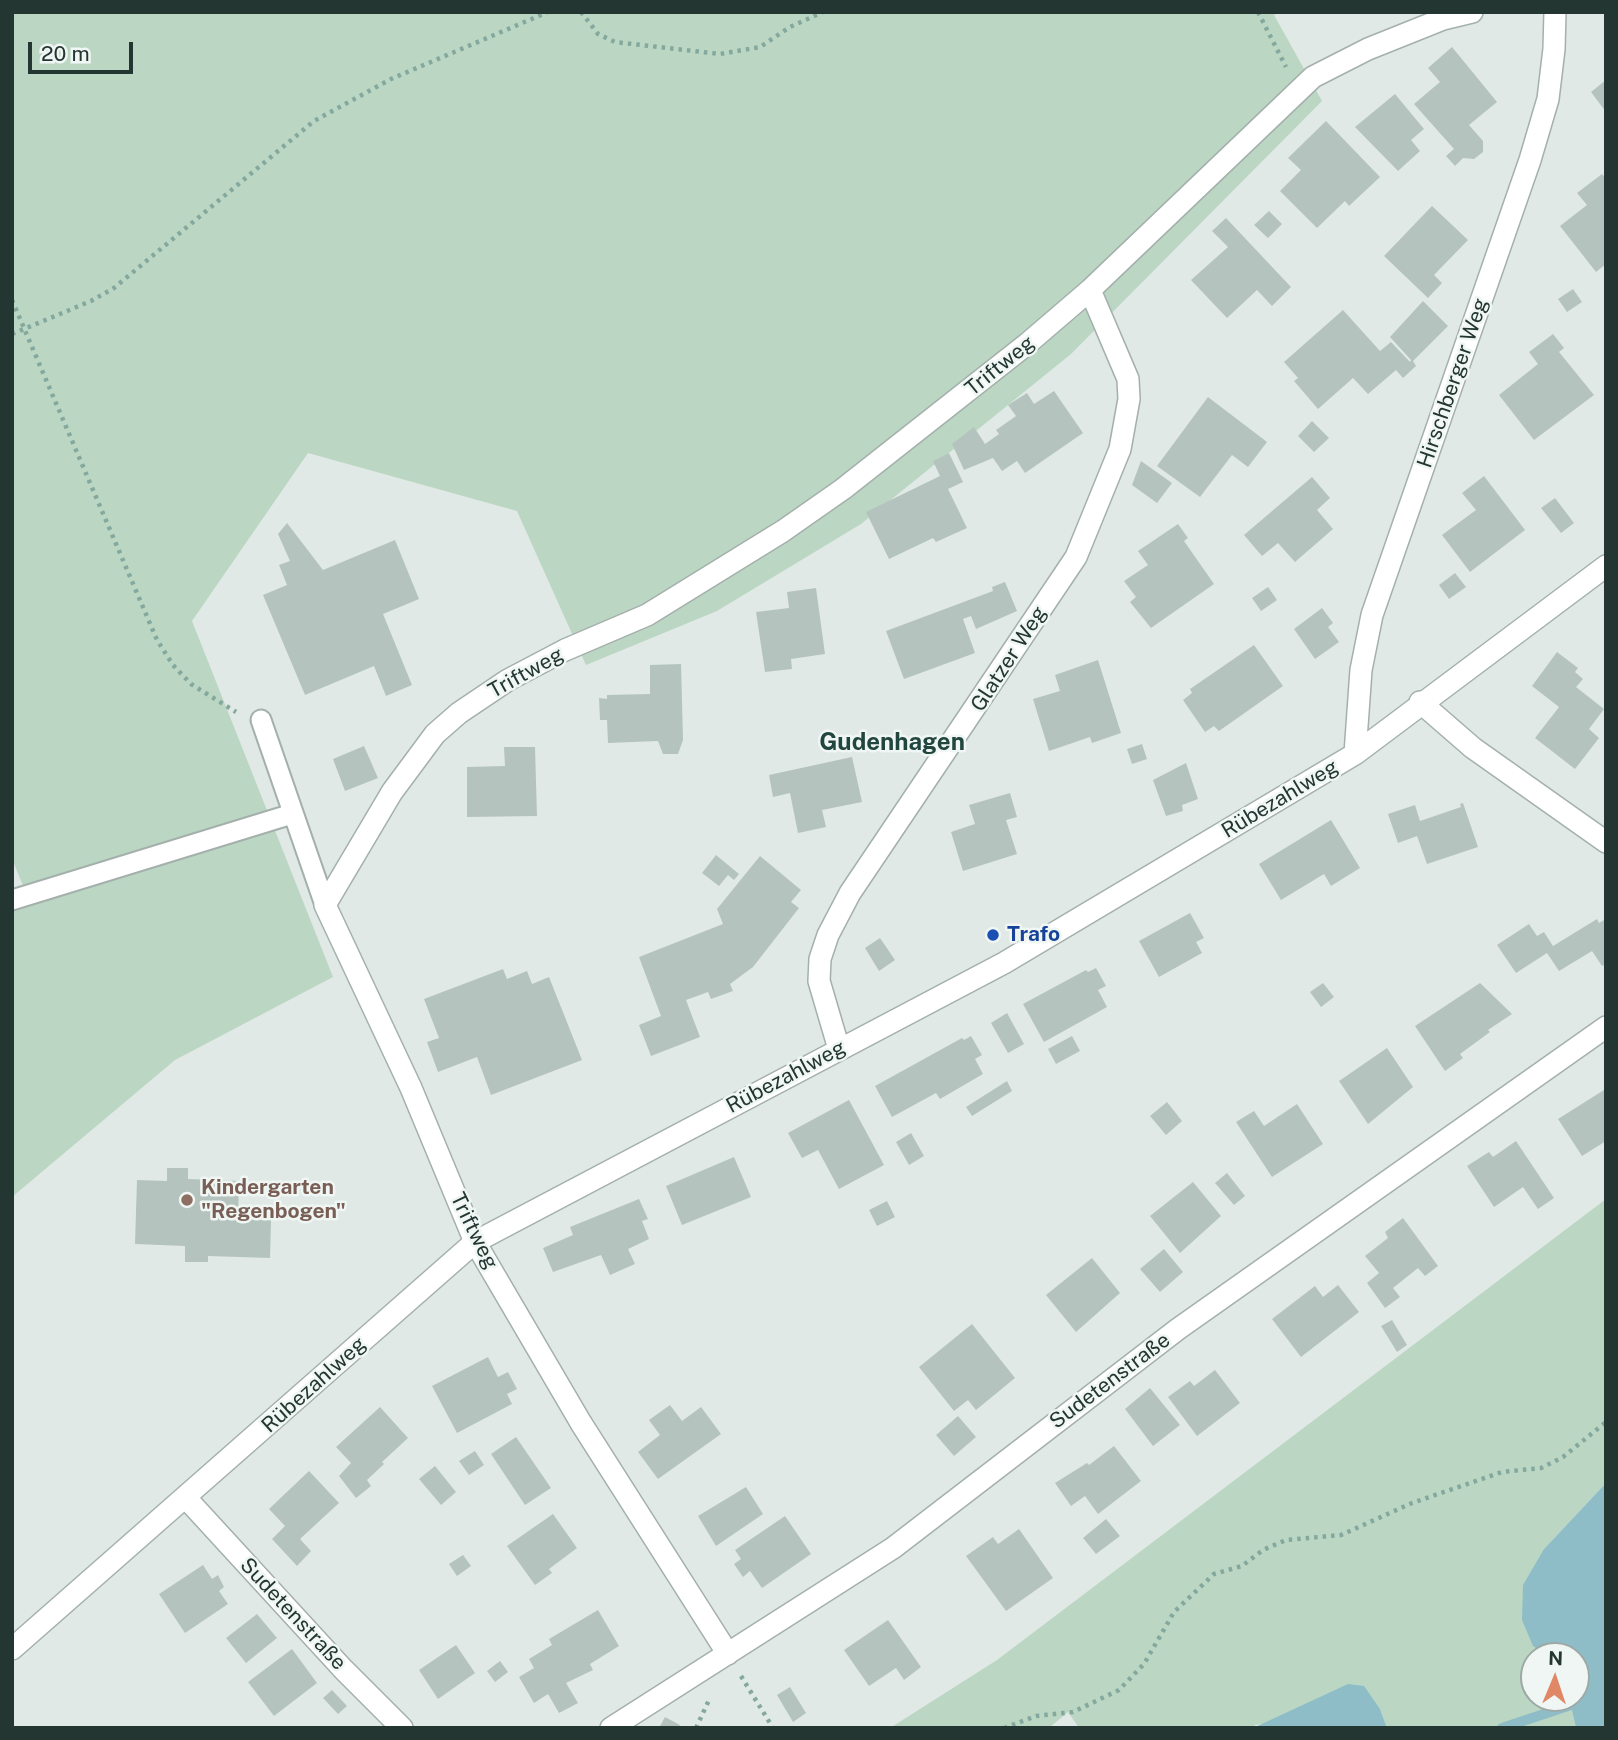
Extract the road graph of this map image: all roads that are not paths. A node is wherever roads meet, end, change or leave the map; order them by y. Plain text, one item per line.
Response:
1 (1472, 12) edge
2 (1555, 12) edge
3 (1090, 290) junction
4 (1606, 566) edge
5 (1420, 702) junction
6 (261, 720) road end
7 (1354, 754) junction
8 (292, 814) junction
9 (1606, 842) edge
10 (12, 900) edge
11 (325, 905) junction
12 (1606, 1027) edge
13 (839, 1049) junction
14 (475, 1242) junction
15 (186, 1498) junction
16 (12, 1649) edge
17 (728, 1654) junction
18 (402, 1728) edge
19 (611, 1728) edge

1 - 3 street, Triftweg
2 - 7 street, Hirschberger Weg
3 - 11 street, Triftweg
3 - 13 street, Glatzer Weg
4 - 5 street, Rübezahlweg
5 - 7 street, Rübezahlweg
5 - 9 street
6 - 8 lane
7 - 13 street, Rübezahlweg
8 - 10 lane
8 - 11 lane
11 - 14 street, Triftweg
12 - 17 street, Sudetenstraße
13 - 14 street, Rübezahlweg
14 - 15 street, Rübezahlweg
14 - 17 street, Triftweg
15 - 16 street, Rübezahlweg
15 - 18 street, Sudetenstraße
17 - 19 street, Sudetenstraße

